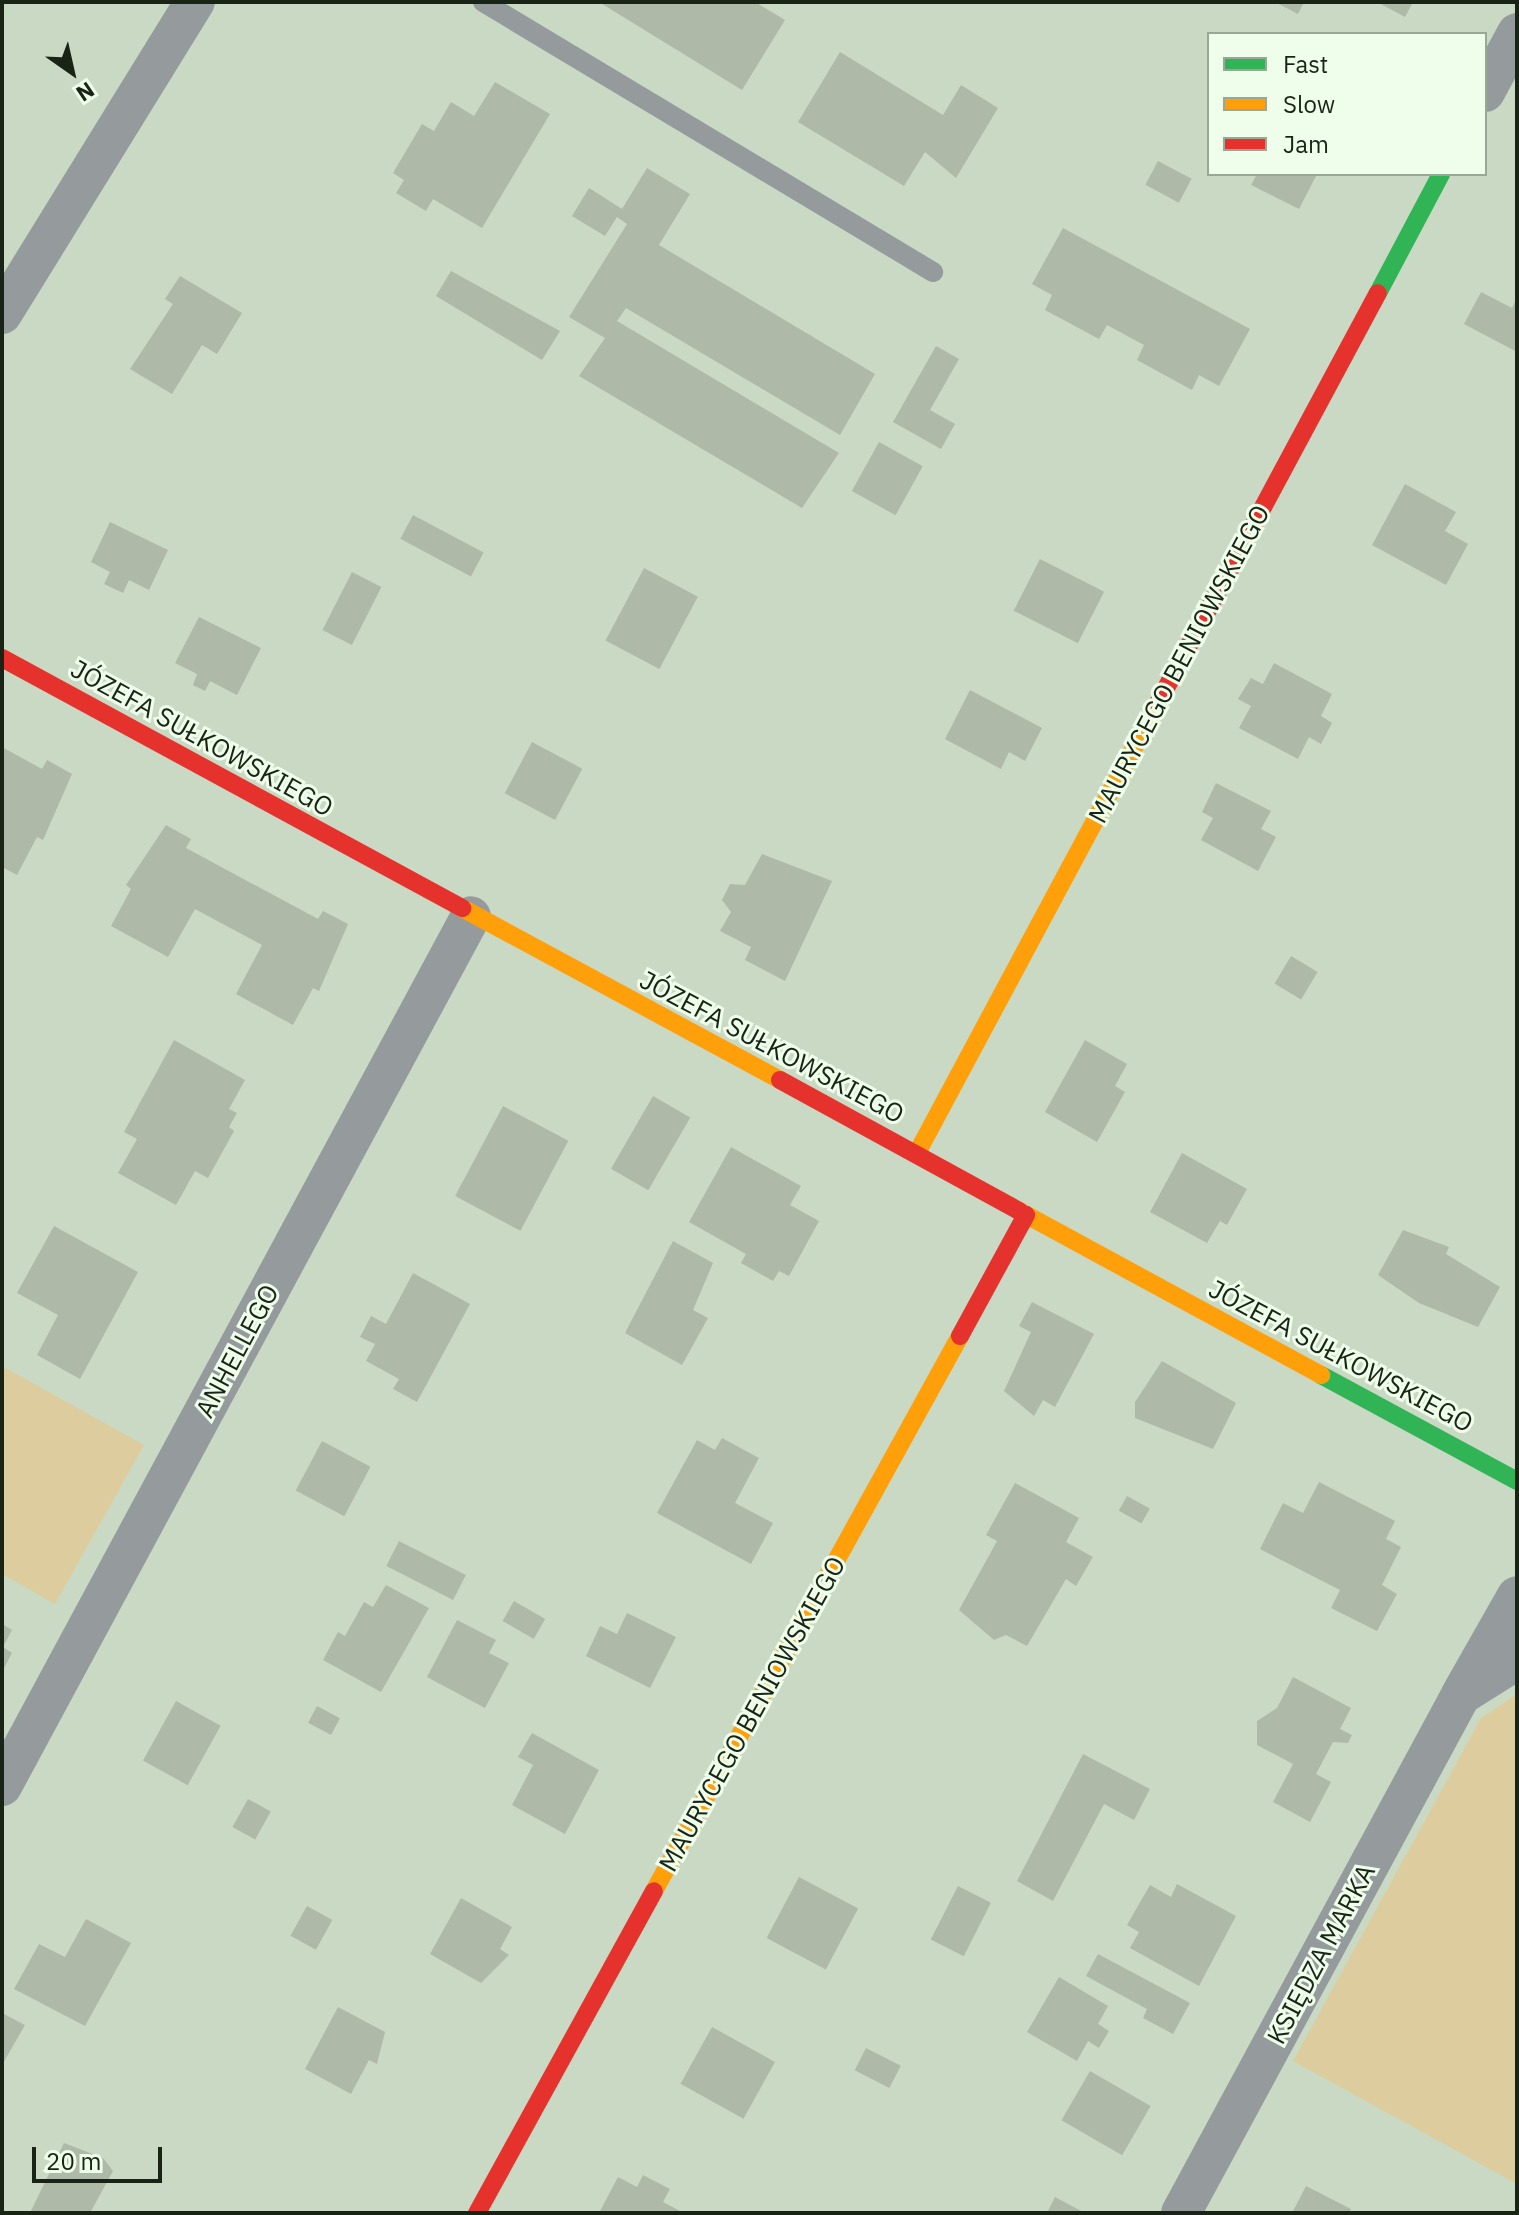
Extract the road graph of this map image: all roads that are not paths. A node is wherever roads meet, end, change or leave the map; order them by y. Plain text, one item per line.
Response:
1 (195, 2) edge
2 (483, 2) edge
3 (1517, 33) edge
4 (1487, 88) edge
5 (1440, 176) edge
6 (933, 272) dead end
7 (2, 314) edge
8 (2, 658) edge
9 (471, 916) junction
10 (917, 1153) junction
11 (1026, 1215) junction
12 (1517, 1481) edge
13 (1517, 1596) edge
14 (1517, 1660) edge
15 (1461, 1695) junction
16 (2, 1786) edge
17 (477, 2213) edge
18 (1181, 2213) edge

1 - 7 street
2 - 6 lane
3 - 4 street
5 - 10 street, MAURYCEGO BENIOWSKIEGO
8 - 9 street, JÓZEFA SUŁKOWSKIEGO
9 - 10 street, JÓZEFA SUŁKOWSKIEGO
9 - 16 street, ANHELLEGO
10 - 11 street, JÓZEFA SUŁKOWSKIEGO
11 - 12 street, JÓZEFA SUŁKOWSKIEGO
11 - 17 street, MAURYCEGO BENIOWSKIEGO
13 - 15 street, KSIĘDZA MARKA
14 - 15 street, KSIĘDZA MARKA
15 - 18 street, KSIĘDZA MARKA

